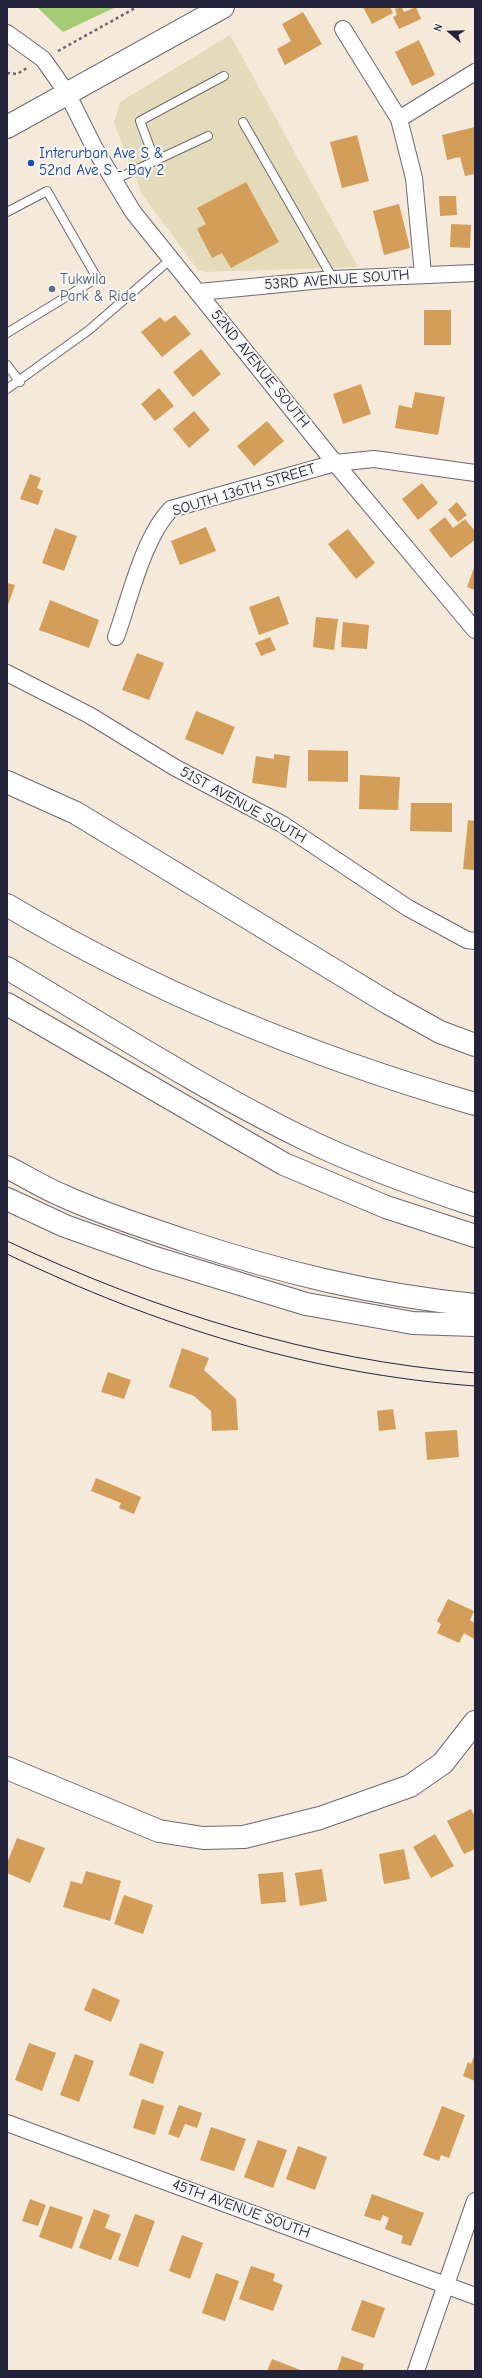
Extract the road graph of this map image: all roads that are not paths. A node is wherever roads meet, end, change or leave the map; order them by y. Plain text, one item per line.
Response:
1 (223, 7) edge
2 (343, 29) dead end
3 (7, 32) edge
4 (475, 72) edge
5 (224, 76) dead end
6 (67, 93) junction
7 (399, 119) junction
8 (243, 122) dead end
9 (7, 127) edge
10 (208, 136) dead end
11 (155, 161) junction
12 (114, 180) junction
13 (7, 212) edge
14 (171, 259) junction
15 (475, 273) edge
16 (422, 274) junction
17 (333, 279) junction
18 (199, 292) junction
19 (7, 333) edge
20 (7, 365) edge
21 (20, 382) junction
22 (7, 389) edge
23 (335, 463) junction
24 (475, 473) edge
25 (475, 630) edge
26 (116, 637) dead end
27 (7, 673) edge
28 (7, 782) edge
29 (7, 905) edge
30 (475, 942) edge
31 (7, 968) edge
32 (7, 1004) edge
33 (475, 1045) edge
34 (475, 1104) edge
35 (7, 1167) edge
36 (7, 1199) edge
37 (475, 1205) edge
38 (475, 1236) edge
39 (475, 1305) edge
40 (475, 1325) edge
41 (475, 1722) edge
42 (7, 1768) edge
43 (7, 2123) edge
44 (475, 2201) edge
45 (446, 2285) junction
46 (475, 2296) edge
47 (416, 2371) edge

1 - 6 main road
2 - 7 street
3 - 6 street, 52ND AVENUE SOUTH
4 - 7 street
5 - 11 lane
6 - 9 main road
6 - 12 street, 52ND AVENUE SOUTH
7 - 16 street
8 - 17 lane
10 - 11 lane
11 - 12 lane
12 - 14 street, 52ND AVENUE SOUTH
13 - 19 lane
14 - 18 street, 52ND AVENUE SOUTH
14 - 21 lane
15 - 16 street, 53RD AVENUE SOUTH
16 - 17 street, 53RD AVENUE SOUTH
17 - 18 street, 53RD AVENUE SOUTH
18 - 23 street, 52ND AVENUE SOUTH
20 - 21 lane
21 - 22 lane
23 - 24 street, SOUTH 136TH STREET
23 - 25 street, 52ND AVENUE SOUTH
23 - 26 street, SOUTH 136TH STREET
27 - 30 street, 51ST AVENUE SOUTH
28 - 33 main road
29 - 34 main road
31 - 37 main road
32 - 38 main road
35 - 39 main road
36 - 40 main road
41 - 42 main road
43 - 45 street, 45TH AVENUE SOUTH
44 - 45 street
45 - 46 street, 45TH AVENUE SOUTH
45 - 47 street

